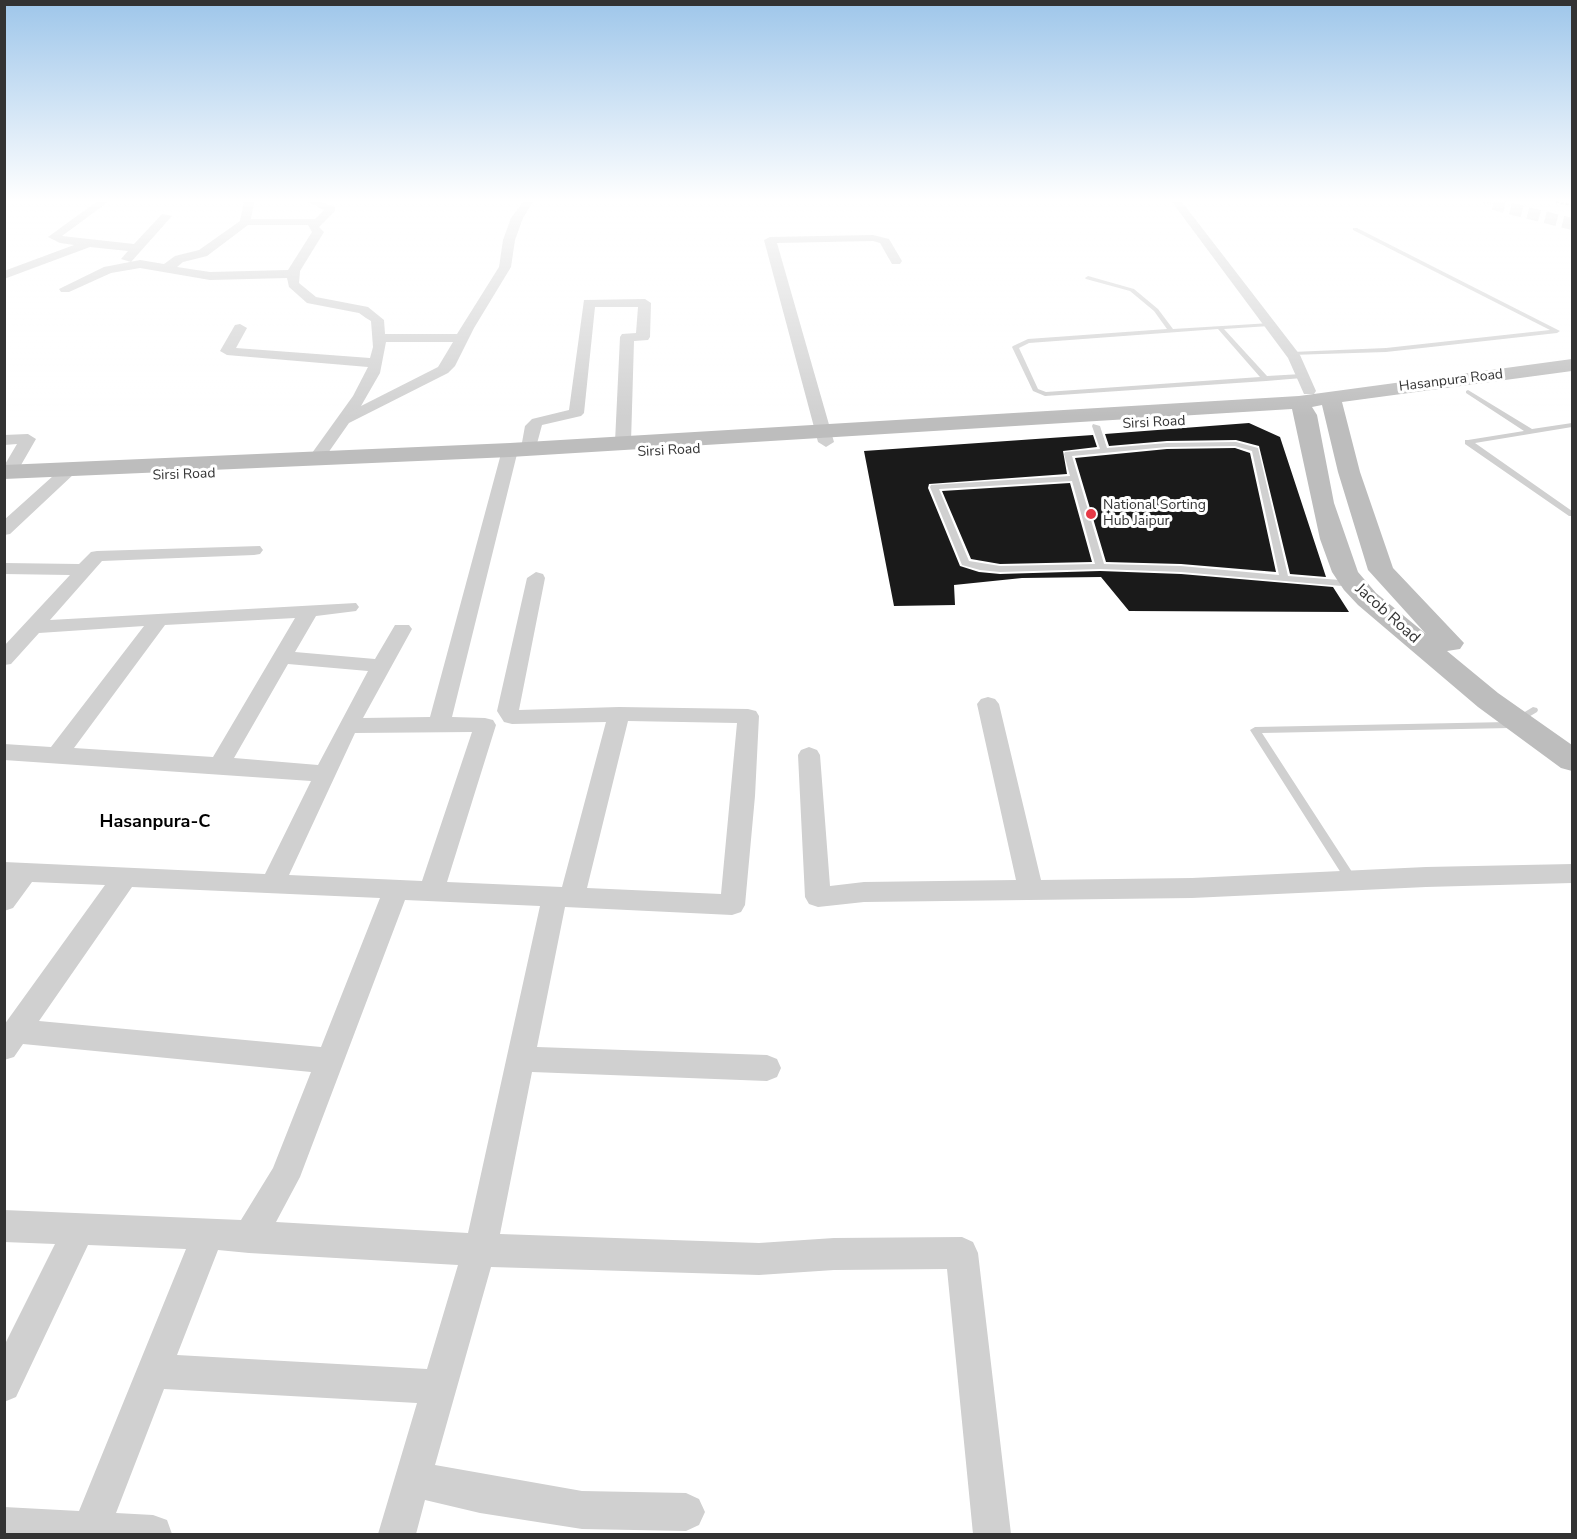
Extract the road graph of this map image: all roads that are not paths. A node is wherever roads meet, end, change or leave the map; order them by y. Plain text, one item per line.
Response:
1 (99, 274) edge
2 (198, 274) edge
3 (294, 274) joint
4 (501, 274) edge
5 (779, 274) edge
6 (1231, 274) edge
7 (1444, 274) edge
8 (1088, 278) dead end
9 (65, 289) dead end
10 (1269, 324) junction
11 (240, 328) dead end
12 (1220, 328) junction
13 (1171, 331) junction
14 (379, 338) junction
15 (462, 338) junction
16 (1292, 354) junction
17 (376, 363) junction
18 (1572, 365) edge
19 (1266, 379) junction
20 (1572, 380) edge
21 (1468, 392) junction
22 (1313, 399) junction
23 (342, 422) junction
24 (1572, 425) edge
25 (1096, 426) junction
26 (1529, 431) junction
27 (824, 438) junction
28 (4, 440) edge
29 (623, 442) junction
30 (1104, 451) junction
31 (516, 453) junction
32 (315, 460) junction
33 (64, 474) junction
34 (6, 475) edge
35 (1075, 478) junction
36 (1572, 514) edge
37 (4, 530) edge
38 (254, 550) dead end
39 (1100, 566) junction
40 (4, 568) edge
41 (84, 570) junction
42 (536, 578) dead end
43 (1284, 579) junction
44 (1353, 584) junction
45 (348, 607) dead end
46 (309, 611) junction
47 (160, 619) junction
48 (33, 627) junction
49 (402, 629) dead end
50 (280, 657) junction
51 (4, 659) edge
52 (381, 666) junction
53 (988, 704) dead end
54 (619, 714) junction
55 (1524, 715) junction
56 (512, 717) junction
57 (440, 724) junction
58 (485, 725) junction
59 (348, 726) junction
60 (1572, 736) edge
61 (4, 752) edge
62 (57, 755) junction
63 (809, 756) dead end
64 (1572, 760) edge
65 (219, 765) junction
66 (327, 774) junction
67 (15, 872) edge
68 (1572, 874) edge
69 (125, 877) junction
70 (1352, 881) junction
71 (273, 883) junction
72 (396, 889) junction
73 (431, 891) junction
74 (1031, 891) junction
75 (563, 897) junction
76 (4, 901) edge
77 (8, 1042) edge
78 (521, 1059) junction
79 (330, 1061) junction
80 (767, 1068) dead end
81 (4, 1226) edge
82 (79, 1229) junction
83 (208, 1234) junction
84 (249, 1237) junction
85 (479, 1250) junction
86 (153, 1371) junction
87 (4, 1385) edge
88 (440, 1387) junction
89 (413, 1479) junction
90 (686, 1512) dead end
91 (4, 1526) edge
92 (91, 1529) junction
93 (153, 1534) edge
94 (397, 1534) edge
95 (992, 1534) edge

1 - 9 street
2 - 3 street
3 - 14 street
4 - 15 street
5 - 27 street
6 - 10 street
7 - 16 lane
8 - 13 lane
10 - 12 lane
10 - 16 street
11 - 17 street
12 - 13 lane
12 - 19 lane
13 - 19 lane
14 - 15 street
14 - 17 street
15 - 23 street
16 - 22 street
17 - 23 street
18 - 22 street, Hasanpura Road
19 - 22 lane
20 - 21 street
21 - 22 street
21 - 26 lane
22 - 25 street, Sirsi Road
22 - 27 street, Sirsi Road
22 - 44 street, Jacob Road
22 - 55 street, Jacob Road
23 - 32 street
24 - 26 lane
25 - 27 street, Sirsi Road
25 - 30 lane
26 - 36 lane
27 - 29 street, Sirsi Road
27 - 31 street, Sirsi Road
28 - 34 street
29 - 31 street, Sirsi Road
29 - 31 street
30 - 35 lane
30 - 43 lane
31 - 32 street, Sirsi Road
31 - 33 street, Sirsi Road
31 - 57 street
32 - 33 street, Sirsi Road
33 - 34 street, Sirsi Road
33 - 37 street
35 - 39 lane
35 - 39 lane
38 - 41 street
39 - 43 lane
40 - 41 street
41 - 48 street
42 - 56 street
43 - 44 lane
44 - 55 street, Jacob Road
45 - 46 street
46 - 47 street
46 - 50 street
47 - 48 street
47 - 62 street
48 - 51 street
49 - 52 street
50 - 52 street
50 - 65 street
52 - 59 street
53 - 74 street
54 - 56 street
54 - 75 street
54 - 75 street
55 - 60 street, Jacob Road
55 - 64 street, Jacob Road
55 - 70 lane
56 - 58 street
57 - 58 street
57 - 59 street
58 - 73 street
59 - 66 street
61 - 62 street
62 - 65 street
63 - 74 street
65 - 66 street
66 - 71 street
67 - 69 street
67 - 76 street
68 - 70 street
69 - 71 street
69 - 77 street
70 - 74 street
71 - 72 street
72 - 73 street
72 - 79 street
73 - 75 street
75 - 78 street
77 - 79 street
78 - 80 street
78 - 85 street
79 - 84 street
81 - 82 street
82 - 83 street
82 - 87 street
83 - 84 street
83 - 86 street
84 - 85 street
85 - 88 street
85 - 95 street
86 - 88 street
86 - 92 street
88 - 89 street
89 - 90 street
89 - 94 street
91 - 92 street
92 - 93 street

